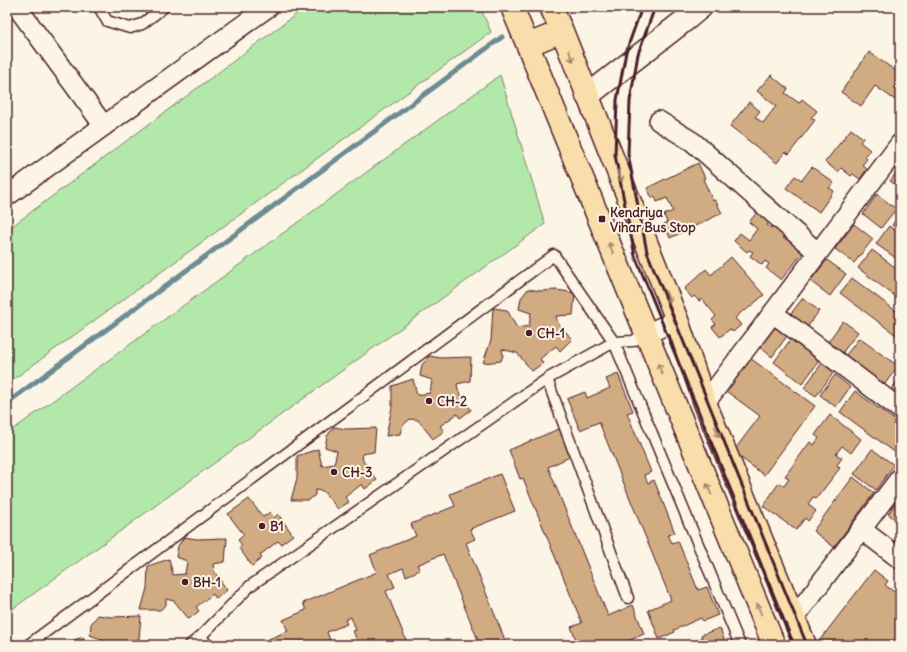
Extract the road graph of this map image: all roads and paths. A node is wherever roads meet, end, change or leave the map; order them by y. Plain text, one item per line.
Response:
1 (17, 7) edge
2 (99, 7) edge
3 (164, 7) edge
4 (268, 7) edge
5 (512, 7) edge
6 (551, 7) edge
7 (701, 7) edge
8 (562, 31) junction
9 (528, 45) junction
10 (588, 96) junction
11 (659, 121) dead end
12 (104, 126) junction
13 (900, 144) edge
14 (7, 196) edge
15 (818, 253) junction
16 (773, 313) junction
17 (677, 320) junction
18 (646, 334) junction
19 (614, 342) junction
20 (547, 379) junction
21 (705, 403) junction
22 (900, 409) edge
23 (900, 478) edge
24 (861, 529) junction
25 (900, 559) edge
26 (628, 598) dead end
27 (794, 618) junction
28 (204, 641) edge
29 (28, 645) edge
30 (190, 645) edge
31 (740, 645) edge
32 (774, 645) edge
33 (805, 645) edge

1 - 12 street
2 - 3 lane
4 - 12 street
5 - 9 main road
6 - 8 main road
7 - 10 street
8 - 9 main road
8 -> 10 main road
18 -> 9 main road
10 -> 17 main road
11 - 15 street
12 - 14 street
13 - 15 street
15 - 16 street
16 - 21 street
16 - 22 street
17 - 18 street
17 - 21 main road
18 - 19 lane
32 -> 18 main road
19 - 20 lane
19 - 29 lane
19 - 31 lane
20 - 26 lane
20 - 28 lane
21 -> 27 main road
23 - 24 street
24 - 25 street
24 - 27 street
27 - 33 main road
28 - 30 lane

